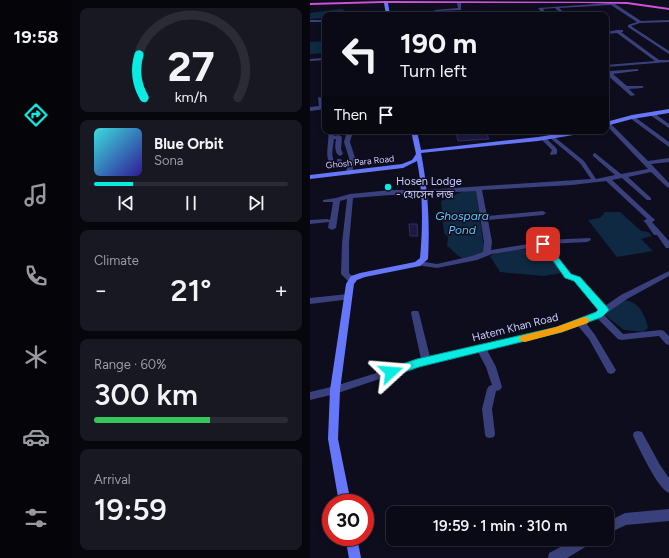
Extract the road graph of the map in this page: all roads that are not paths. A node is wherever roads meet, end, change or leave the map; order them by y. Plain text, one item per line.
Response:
1 (574, 0) edge
2 (341, 2) edge
3 (355, 2) edge
4 (385, 2) edge
5 (493, 2) junction
6 (459, 3) junction
7 (556, 3) junction
8 (310, 4) edge
9 (438, 5) junction
10 (669, 9) edge
11 (387, 12) edge
12 (543, 12) edge
13 (563, 12) edge
14 (310, 21) edge
15 (322, 21) edge
16 (669, 21) edge
17 (640, 22) junction
18 (633, 30) junction
19 (617, 31) junction
20 (609, 32) edge
21 (669, 53) edge
22 (322, 59) edge
23 (310, 60) edge
24 (661, 61) junction
25 (669, 61) edge
26 (609, 66) edge
27 (636, 70) dead end
28 (609, 71) edge
29 (609, 73) edge
30 (636, 82) dead end
31 (620, 84) junction
32 (642, 87) dead end
33 (625, 88) junction
34 (632, 95) dead end
35 (320, 98) dead end
36 (322, 104) edge
37 (322, 107) edge
38 (310, 109) edge
39 (669, 111) edge
40 (652, 114) junction
41 (632, 117) junction
42 (609, 123) edge
43 (609, 126) edge
44 (669, 126) edge
45 (332, 134) edge
46 (349, 134) edge
47 (416, 134) edge
48 (568, 134) edge
49 (552, 137) junction
50 (543, 138) junction
51 (669, 145) edge
52 (419, 154) junction
53 (553, 154) dead end
54 (595, 155) dead end
55 (669, 160) edge
56 (647, 163) junction
57 (403, 166) junction
58 (652, 170) junction
59 (422, 171) junction
60 (349, 173) junction
61 (310, 176) edge
62 (621, 176) junction
63 (607, 179) junction
64 (595, 181) junction
65 (669, 186) edge
66 (480, 189) junction
67 (424, 192) junction
68 (350, 196) junction
69 (649, 199) dead end
70 (337, 200) junction
71 (325, 201) dead end
72 (542, 213) dead end
73 (484, 218) junction
74 (327, 221) dead end
75 (310, 222) edge
76 (332, 228) dead end
77 (587, 240) dead end
78 (543, 244) junction
79 (669, 246) edge
80 (487, 254) junction
81 (419, 262) junction
82 (669, 273) edge
83 (352, 280) junction
84 (348, 297) junction
85 (310, 301) edge
86 (601, 312) junction
87 (415, 313) dead end
88 (580, 322) junction
89 (669, 342) edge
90 (480, 348) junction
91 (426, 361) junction
92 (611, 370) dead end
93 (335, 390) junction
94 (310, 396) edge
95 (490, 434) dead end
96 (638, 435) dead end
97 (669, 488) edge
98 (343, 494) edge
99 (669, 515) edge
100 (614, 524) edge
101 (353, 546) edge
102 (575, 546) edge
103 (355, 558) edge
104 (554, 558) edge

1 - 7 highway
1 - 10 highway
2 - 3 highway
2 - 8 highway
3 - 4 highway
4 - 8 highway
4 - 9 highway
4 - 11 main road
5 - 6 highway
5 - 7 highway
5 - 9 highway
6 - 9 highway
6 - 9 street
7 - 10 highway
7 - 12 street
7 - 13 street
7 - 17 street
14 - 15 street
16 - 17 street
17 - 18 street
18 - 19 street
18 - 21 street
19 - 20 street
19 - 24 street
22 - 23 street
24 - 25 street
24 - 26 street
27 - 28 street
29 - 31 street
30 - 31 street
31 - 33 street
32 - 33 street
33 - 34 street
35 - 36 street
37 - 38 street
39 - 40 main road
40 - 41 main road
40 - 44 street
41 - 42 main road
41 - 51 street
43 - 56 street
45 - 45 street
46 - 60 street
47 - 52 main road
48 - 49 main road
49 - 50 main road
49 - 64 street
50 - 52 main road
50 - 53 street
52 - 57 main road, Ghosh Para Road
52 - 59 main road
54 - 62 street
55 - 56 street
56 - 58 street
57 - 59 main road
57 - 60 main road, Ghosh Para Road
58 - 62 street
58 - 65 street
59 - 67 main road
60 - 61 main road, Ghosh Para Road
62 - 63 street
62 - 69 street
63 - 64 street
63 - 79 street
64 - 66 street
66 - 67 street
66 - 73 street
67 - 68 street
67 - 81 main road
68 - 70 street
68 - 83 street
70 - 71 street
70 - 76 street
72 - 73 street
73 - 80 street
74 - 75 street
77 - 78 street
78 - 80 street
78 - 86 street
80 - 81 street
81 - 83 main road
82 - 86 street, Hatem Khan Road
83 - 84 main road
84 - 85 street
84 - 93 main road
86 - 88 street, Hatem Khan Road
86 - 89 street
87 - 91 street
88 - 90 street, Hatem Khan Road
88 - 92 street
90 - 91 street, Hatem Khan Road
90 - 95 street
91 - 93 street, Hatem Khan Road
93 - 94 street, Hatem Khan Road
93 - 98 main road
96 - 97 street
99 - 100 street
101 - 103 main road
102 - 104 street

